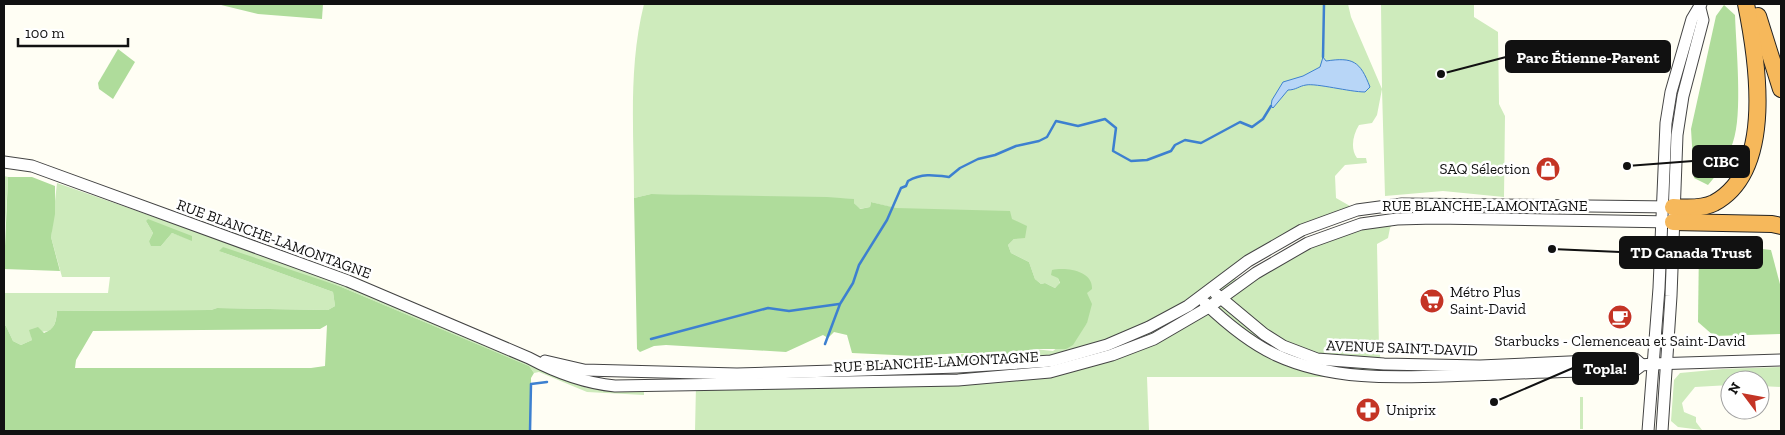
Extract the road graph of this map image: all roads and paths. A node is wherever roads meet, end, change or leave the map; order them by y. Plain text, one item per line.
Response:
1 (1746, 4) edge
2 (1755, 4) edge
3 (1700, 6) edge
4 (1781, 89) edge
5 (4, 162) edge
6 (1667, 214) junction
7 (1781, 226) edge
8 (1211, 289) junction
9 (1200, 298) junction
10 (1221, 299) junction
11 (1209, 307) junction
12 (530, 358) junction
13 (1781, 360) edge
14 (1666, 363) junction
15 (1647, 364) junction
16 (1648, 431) edge
17 (1662, 431) edge

1 - 6 highway
2 - 4 highway
3 - 6 street
5 - 12 street, RUE BLANCHE-LAMONTAGNE
6 - 7 highway
6 - 8 street, RUE BLANCHE-LAMONTAGNE
6 - 10 street, RUE BLANCHE-LAMONTAGNE
6 - 14 street
6 - 15 street
8 - 9 street, RUE BLANCHE-LAMONTAGNE
8 - 10 street, AVENUE SAINT-DAVID
9 - 11 street, AVENUE SAINT-DAVID
9 - 12 street, RUE BLANCHE-LAMONTAGNE
10 - 11 street, RUE BLANCHE-LAMONTAGNE
10 - 15 street, AVENUE SAINT-DAVID
11 - 12 street, RUE BLANCHE-LAMONTAGNE
11 - 15 street, AVENUE SAINT-DAVID
13 - 14 street, AVENUE SAINT-DAVID
14 - 15 street, AVENUE SAINT-DAVID
14 - 17 street
15 - 16 street

